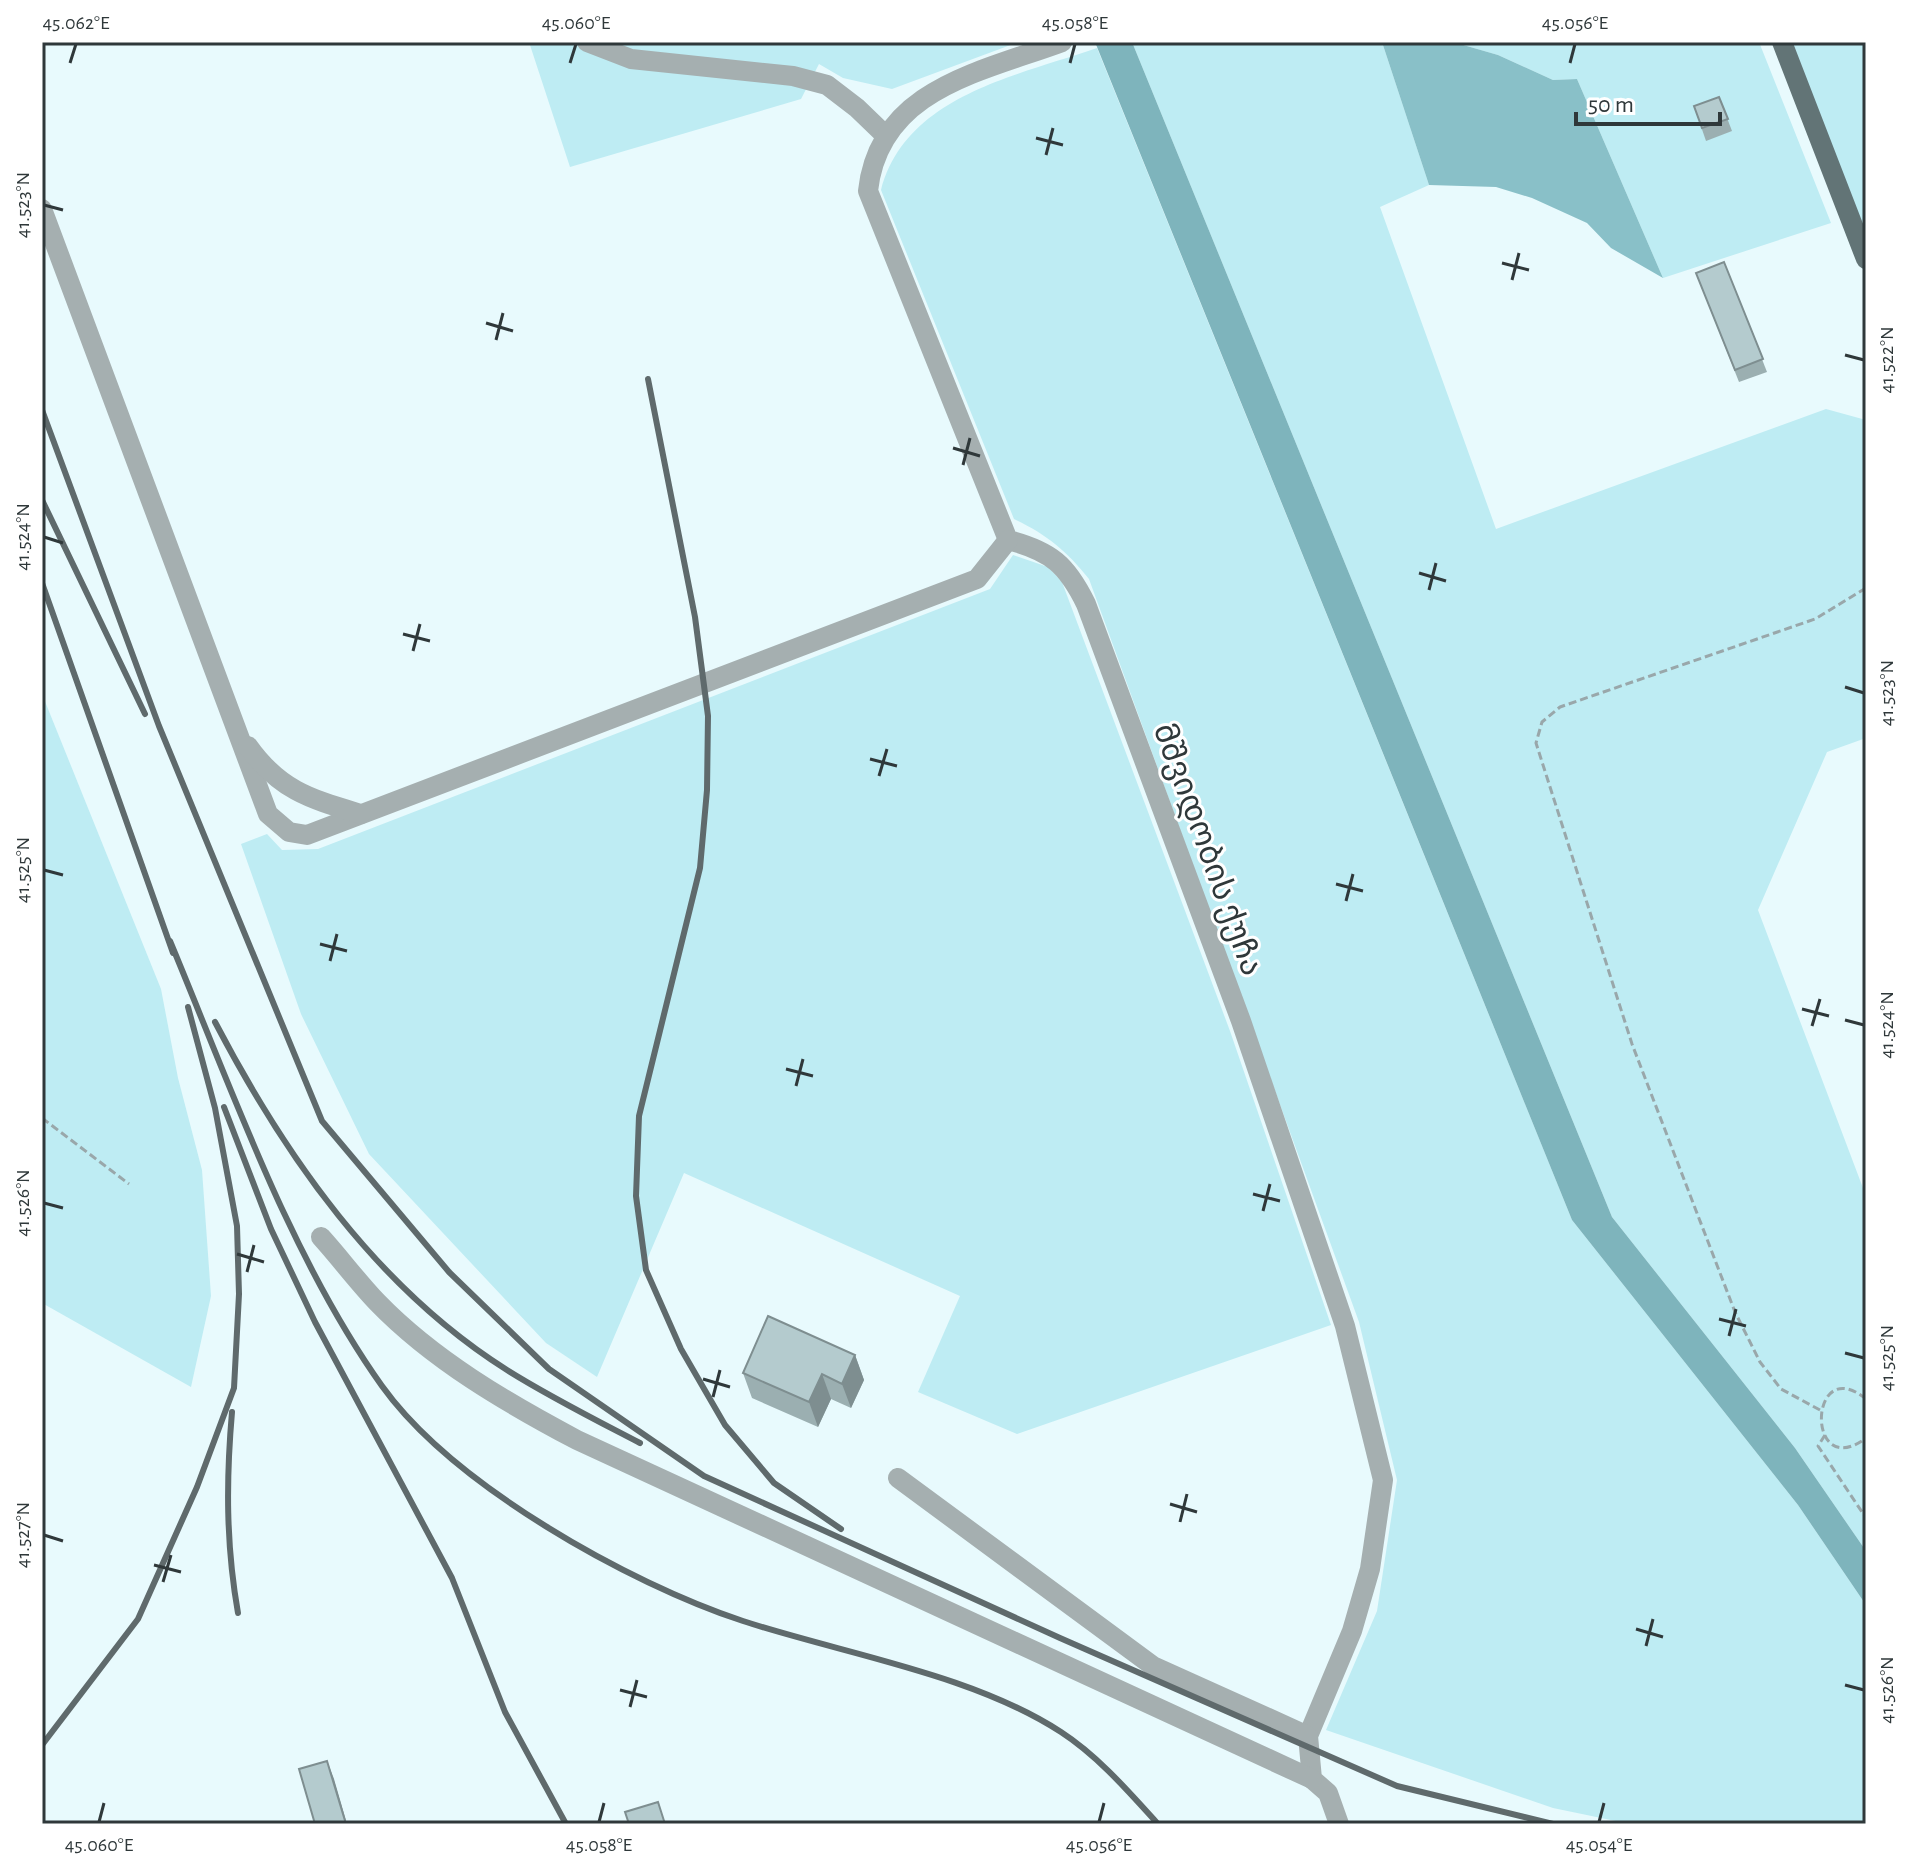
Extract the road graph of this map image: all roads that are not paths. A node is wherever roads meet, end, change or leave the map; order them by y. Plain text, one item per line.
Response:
1 (587, 42) edge
2 (1062, 42) edge
3 (1782, 42) edge
4 (885, 135) junction
5 (42, 209) edge
6 (1866, 259) edge
7 (1008, 540) junction
8 (236, 729) junction
9 (361, 814) junction
10 (321, 1237) dead end
11 (898, 1478) dead end
12 (1308, 1736) junction
13 (1312, 1779) junction
14 (1339, 1824) edge

1 - 4 street
2 - 4 street
3 - 6 main road
4 - 7 street
5 - 8 street
7 - 9 street
7 - 12 street, მშვიდობის ქუჩა
8 - 9 street
8 - 9 street
10 - 13 street
11 - 12 street
12 - 13 street, მშვიდობის ქუჩა
13 - 14 street, მშვიდობის ქუჩა

